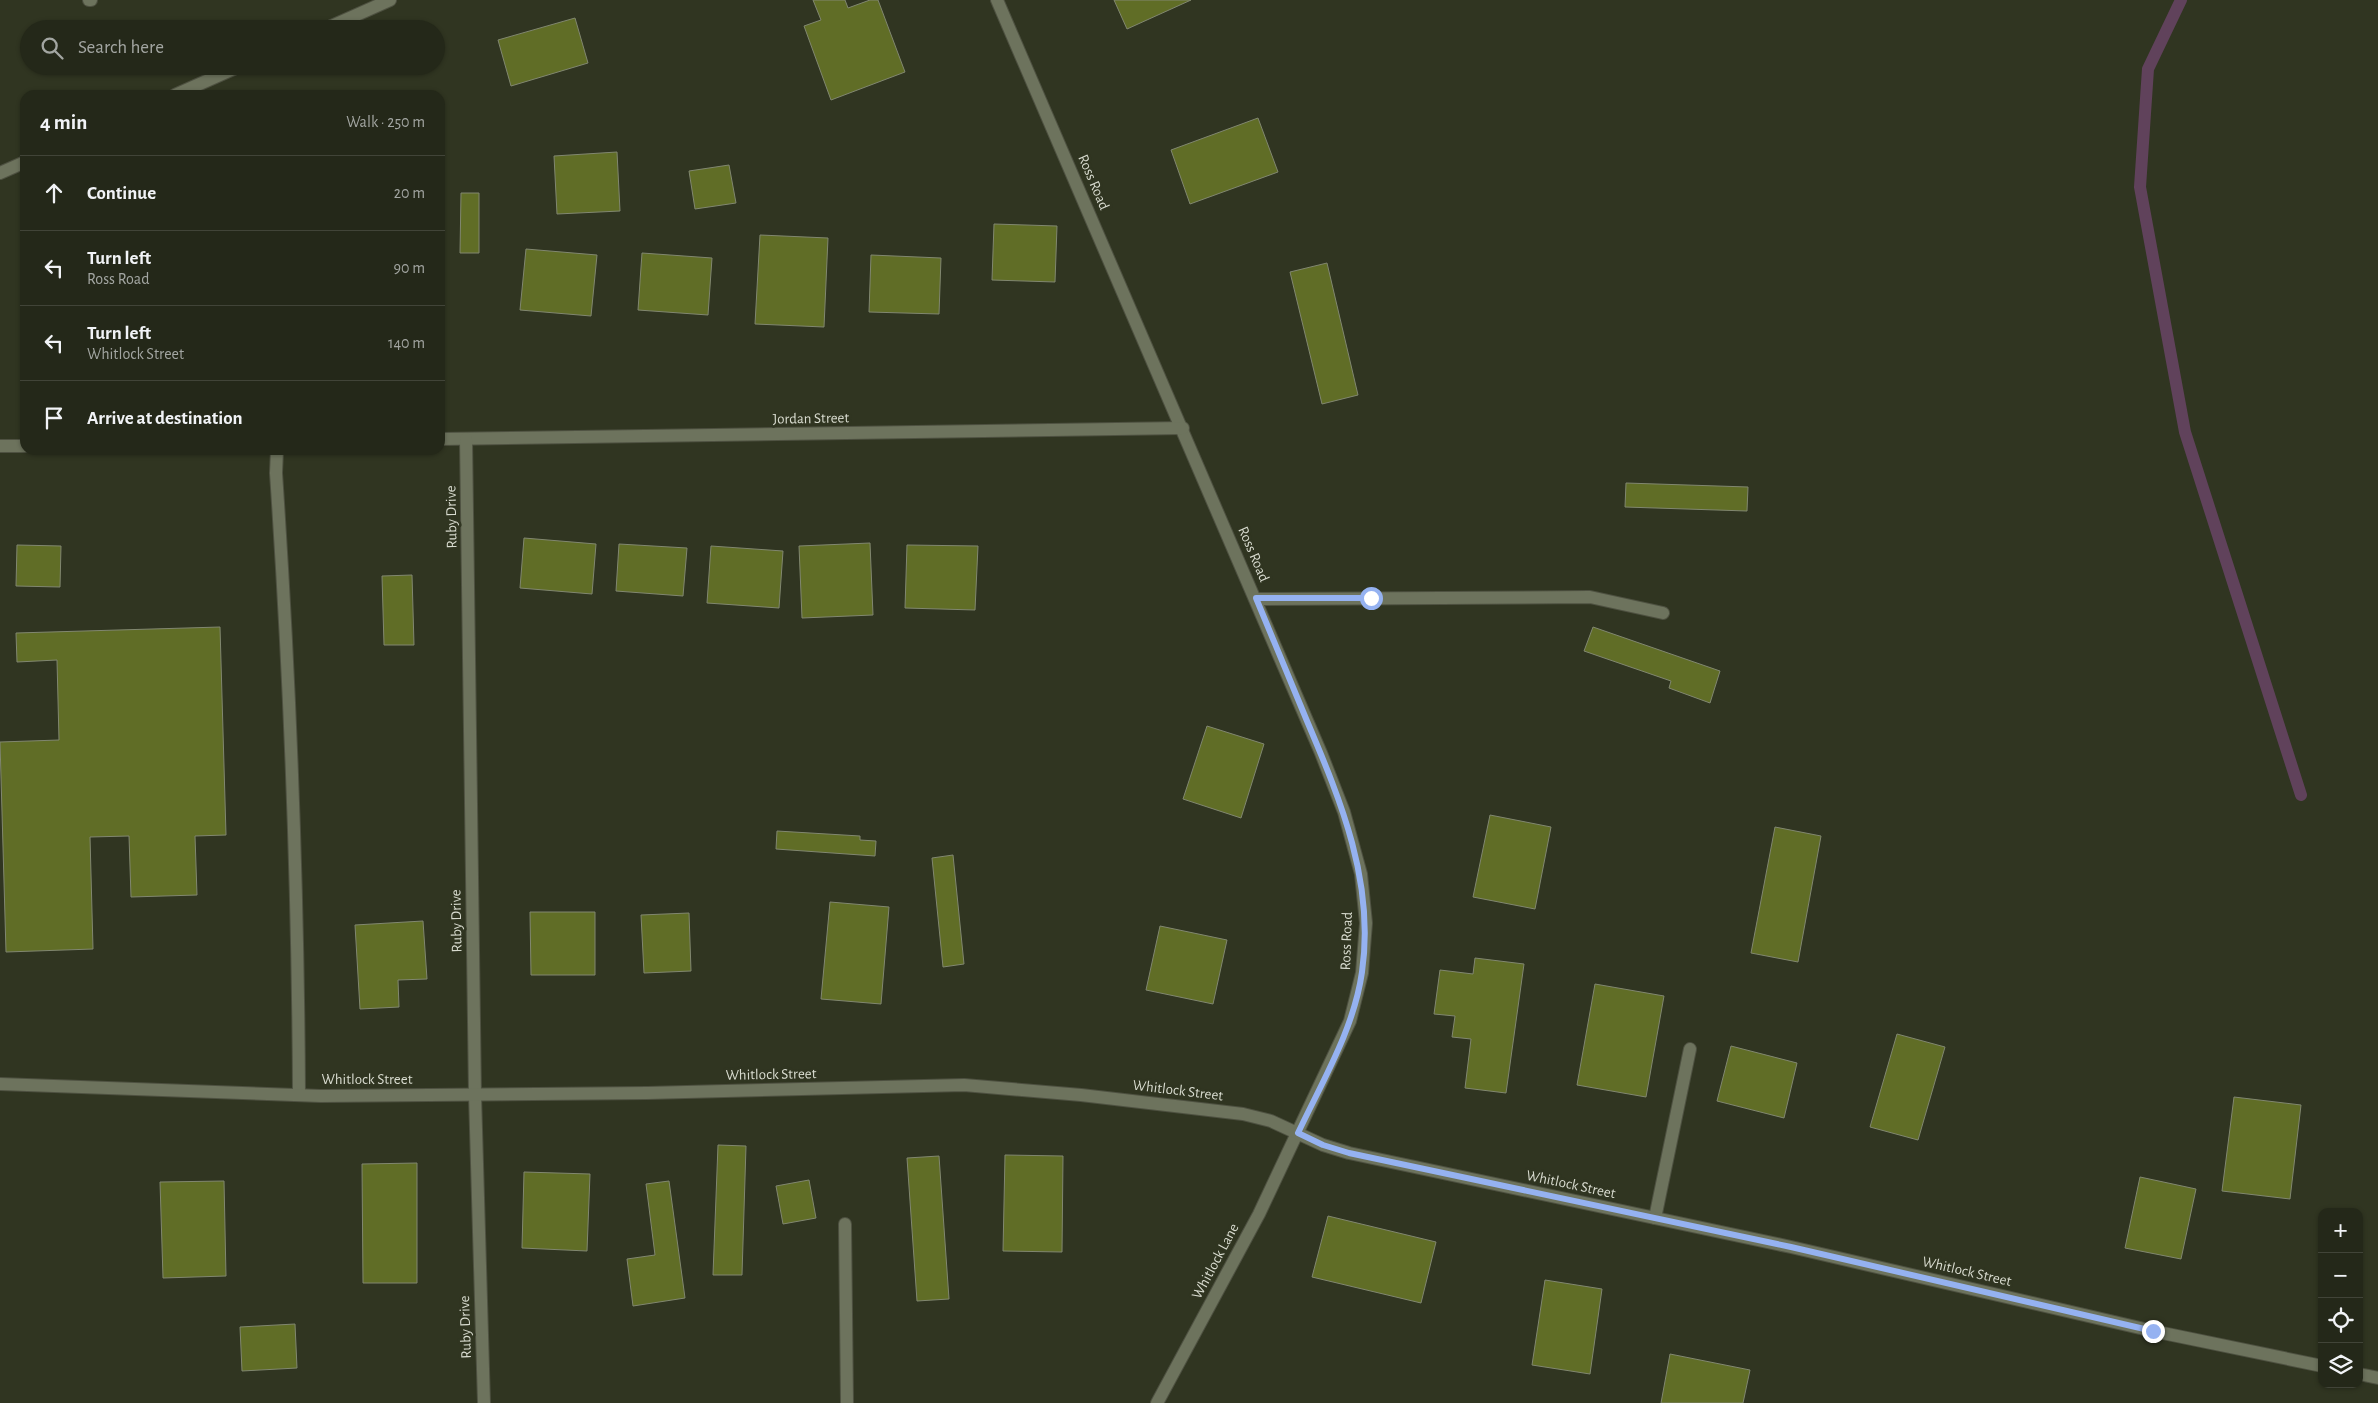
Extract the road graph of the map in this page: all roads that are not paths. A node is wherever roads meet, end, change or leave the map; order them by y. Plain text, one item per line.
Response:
1 (390, 0) edge
2 (997, 0) edge
3 (345, 20) edge
4 (220, 75) edge
5 (186, 90) edge
6 (20, 164) edge
7 (0, 173) edge
8 (1183, 428) junction
9 (445, 439) edge
10 (466, 440) junction
11 (0, 446) edge
12 (20, 446) edge
13 (277, 455) edge
14 (1256, 598) junction
15 (1663, 613) dead end
16 (1690, 1048) dead end
17 (0, 1084) edge
18 (300, 1095) junction
19 (475, 1095) junction
20 (1298, 1133) junction
21 (1655, 1218) junction
22 (845, 1224) dead end
23 (2318, 1365) edge
24 (2363, 1375) edge
25 (2378, 1378) edge
26 (484, 1403) edge
27 (847, 1403) edge
28 (1157, 1403) edge

1 - 3 street
2 - 8 street, Ross Road
4 - 5 street
6 - 7 street
8 - 10 street, Jordan Street
8 - 14 street, Ross Road
9 - 10 street, Jordan Street
10 - 19 street, Ruby Drive
11 - 12 street
13 - 18 street
14 - 15 street
14 - 20 street, Ross Road
16 - 21 street
17 - 18 street, Whitlock Street
18 - 19 street, Whitlock Street
19 - 20 street, Whitlock Street
19 - 26 street, Ruby Drive
20 - 21 street, Whitlock Street
20 - 28 street, Whitlock Lane
21 - 23 street, Whitlock Street
22 - 27 street
24 - 25 street

